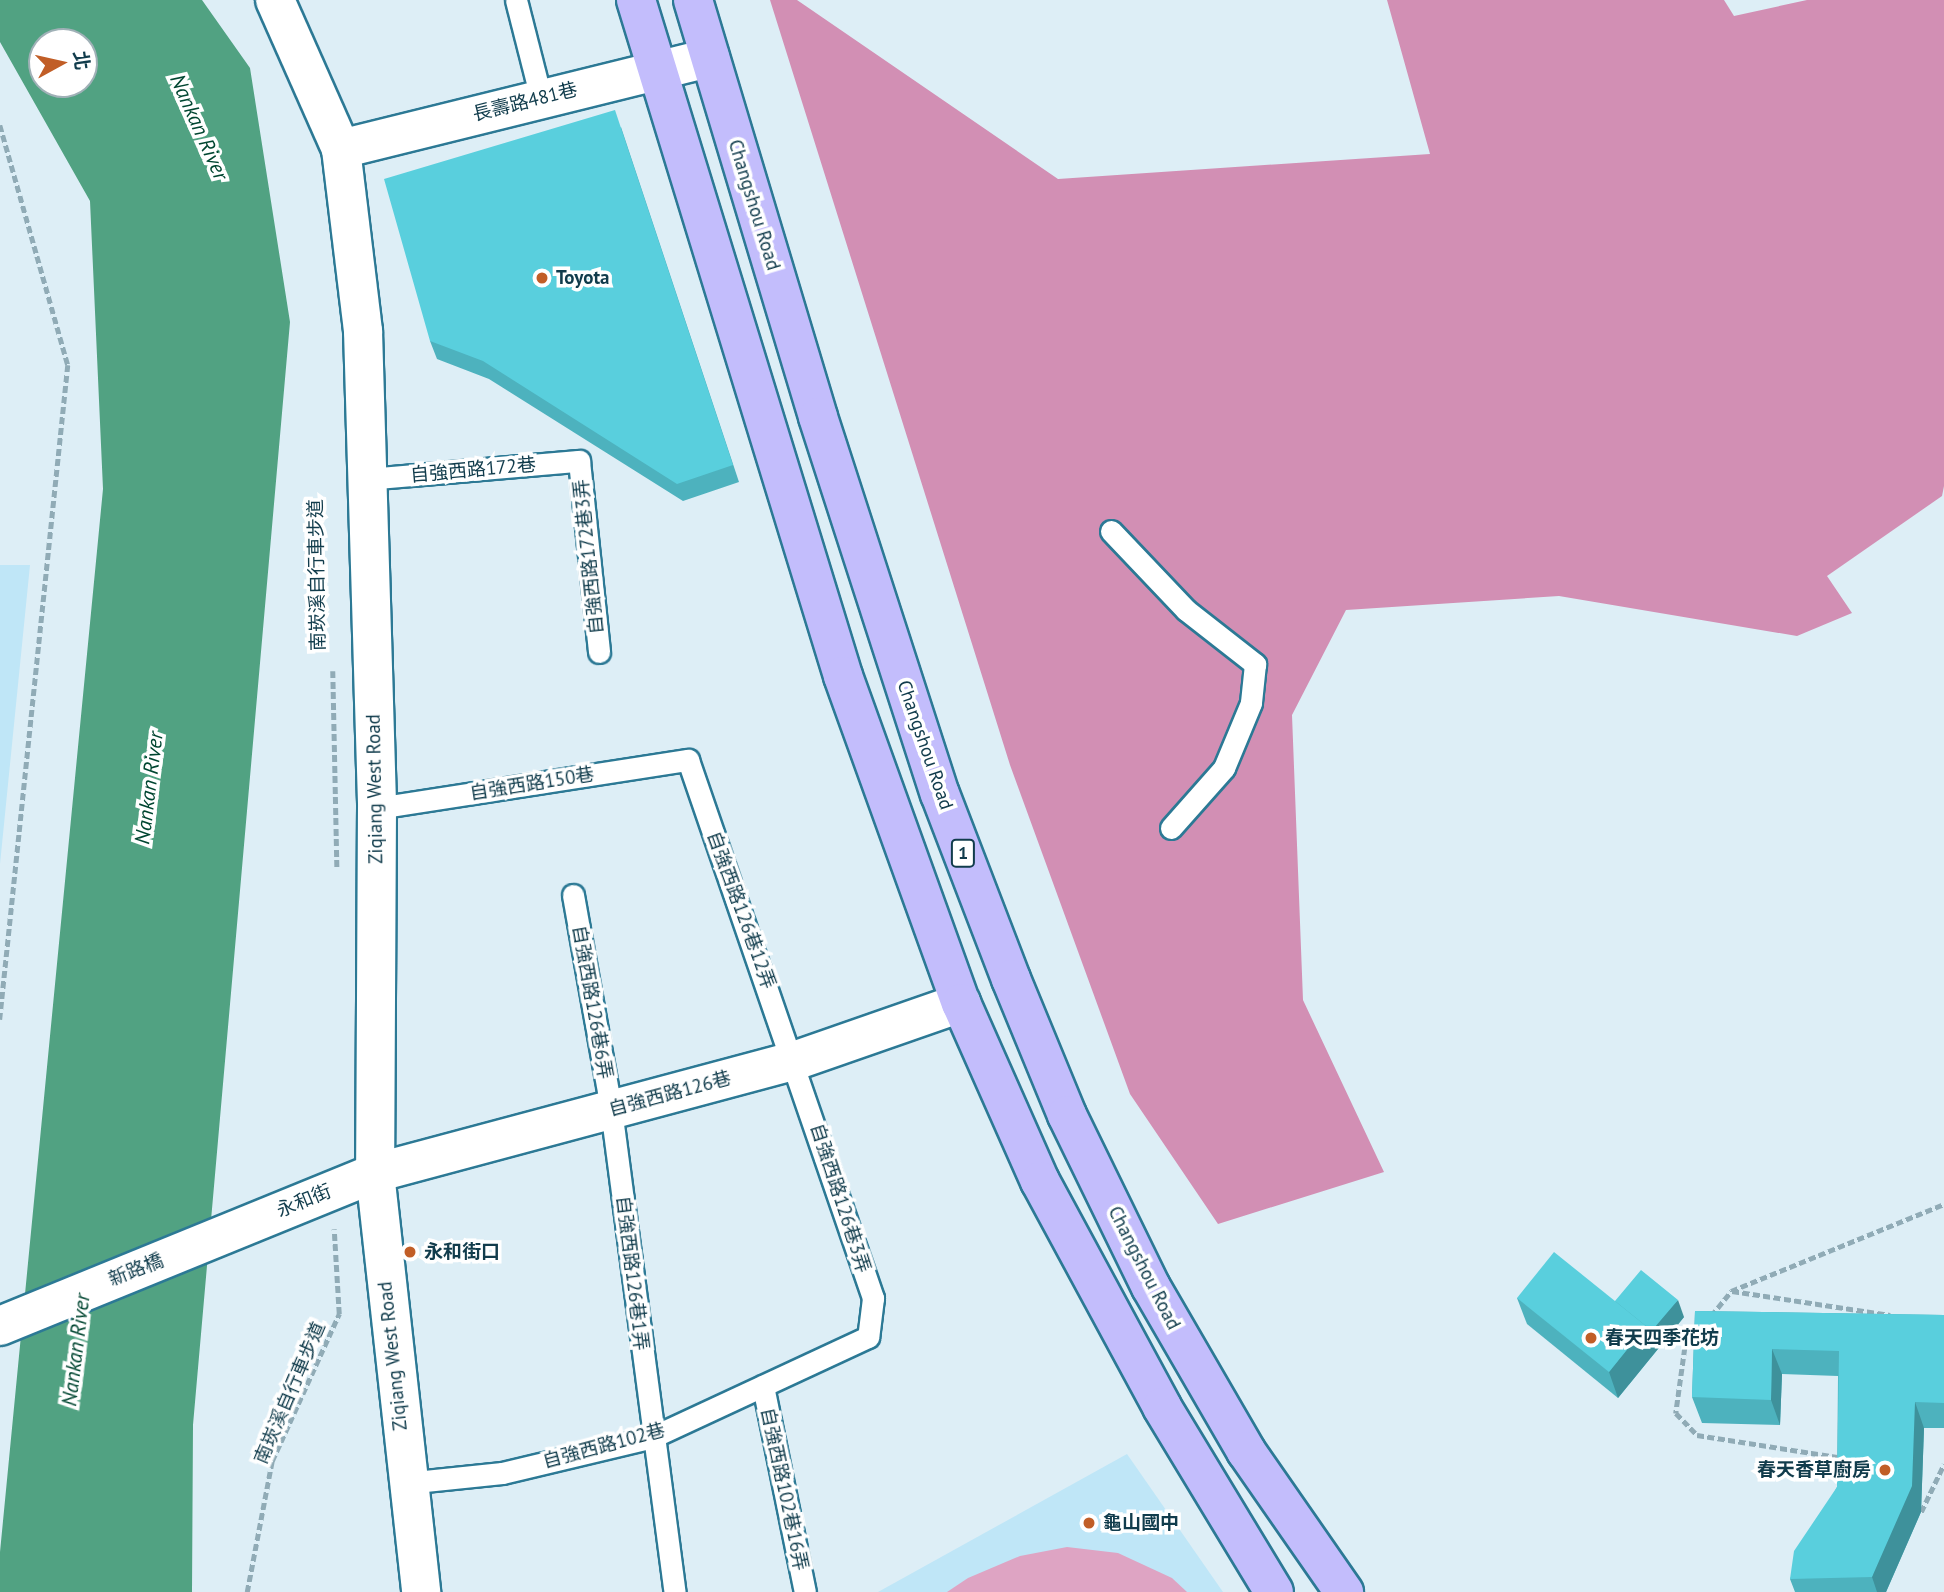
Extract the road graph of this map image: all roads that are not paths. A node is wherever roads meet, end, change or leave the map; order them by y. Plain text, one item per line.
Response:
1 (275, 0) edge
2 (516, 0) edge
3 (636, 0) edge
4 (693, 0) edge
5 (710, 58) junction
6 (656, 69) junction
7 (541, 98) junction
8 (341, 149) junction
9 (579, 461) joint
10 (367, 479) junction
11 (1111, 531) dead end
12 (599, 652) dead end
13 (688, 760) joint
14 (377, 808) junction
15 (1171, 828) dead end
16 (573, 895) dead end
17 (961, 1003) junction
18 (794, 1060) junction
19 (611, 1109) junction
20 (375, 1173) junction
21 (233, 1230) joint
22 (0, 1326) edge
23 (868, 1337) joint
24 (763, 1386) junction
25 (653, 1437) junction
26 (406, 1483) junction
27 (421, 1592) edge
28 (675, 1592) edge
29 (805, 1592) edge
30 (1274, 1592) edge
31 (1344, 1592) edge

1 - 8 street, Ziqiang West Road
2 - 7 lane
3 - 6 main road
4 - 5 main road, Changshou Road / 1
5 - 6 street, 長壽路481巷
5 - 31 main road, Changshou Road / 1
6 - 7 street, 長壽路481巷
6 - 17 main road
7 - 8 street, 長壽路481巷
8 - 10 street, Ziqiang West Road
9 - 10 lane, 自強西路172巷
9 - 12 lane, 自強西路172巷3弄
10 - 14 street, Ziqiang West Road
11 - 15 lane
13 - 14 lane, 自強西路150巷
13 - 18 lane, 自強西路126巷12弄
14 - 20 street, Ziqiang West Road
16 - 19 lane, 自強西路126巷6弄
17 - 18 street, 自強西路126巷
17 - 30 main road
18 - 19 street, 自強西路126巷
18 - 23 lane, 自強西路126巷3弄
19 - 20 street, 自強西路126巷
19 - 25 lane, 自強西路126巷1弄
20 - 21 street, 永和街
20 - 26 street, Ziqiang West Road
21 - 22 street, 新路橋
23 - 24 lane, 自強西路102巷
24 - 25 lane, 自強西路102巷
24 - 29 lane, 自強西路102巷16弄
25 - 26 lane, 自強西路102巷
25 - 28 lane, 自強西路126巷1弄
26 - 27 street, Ziqiang West Road

